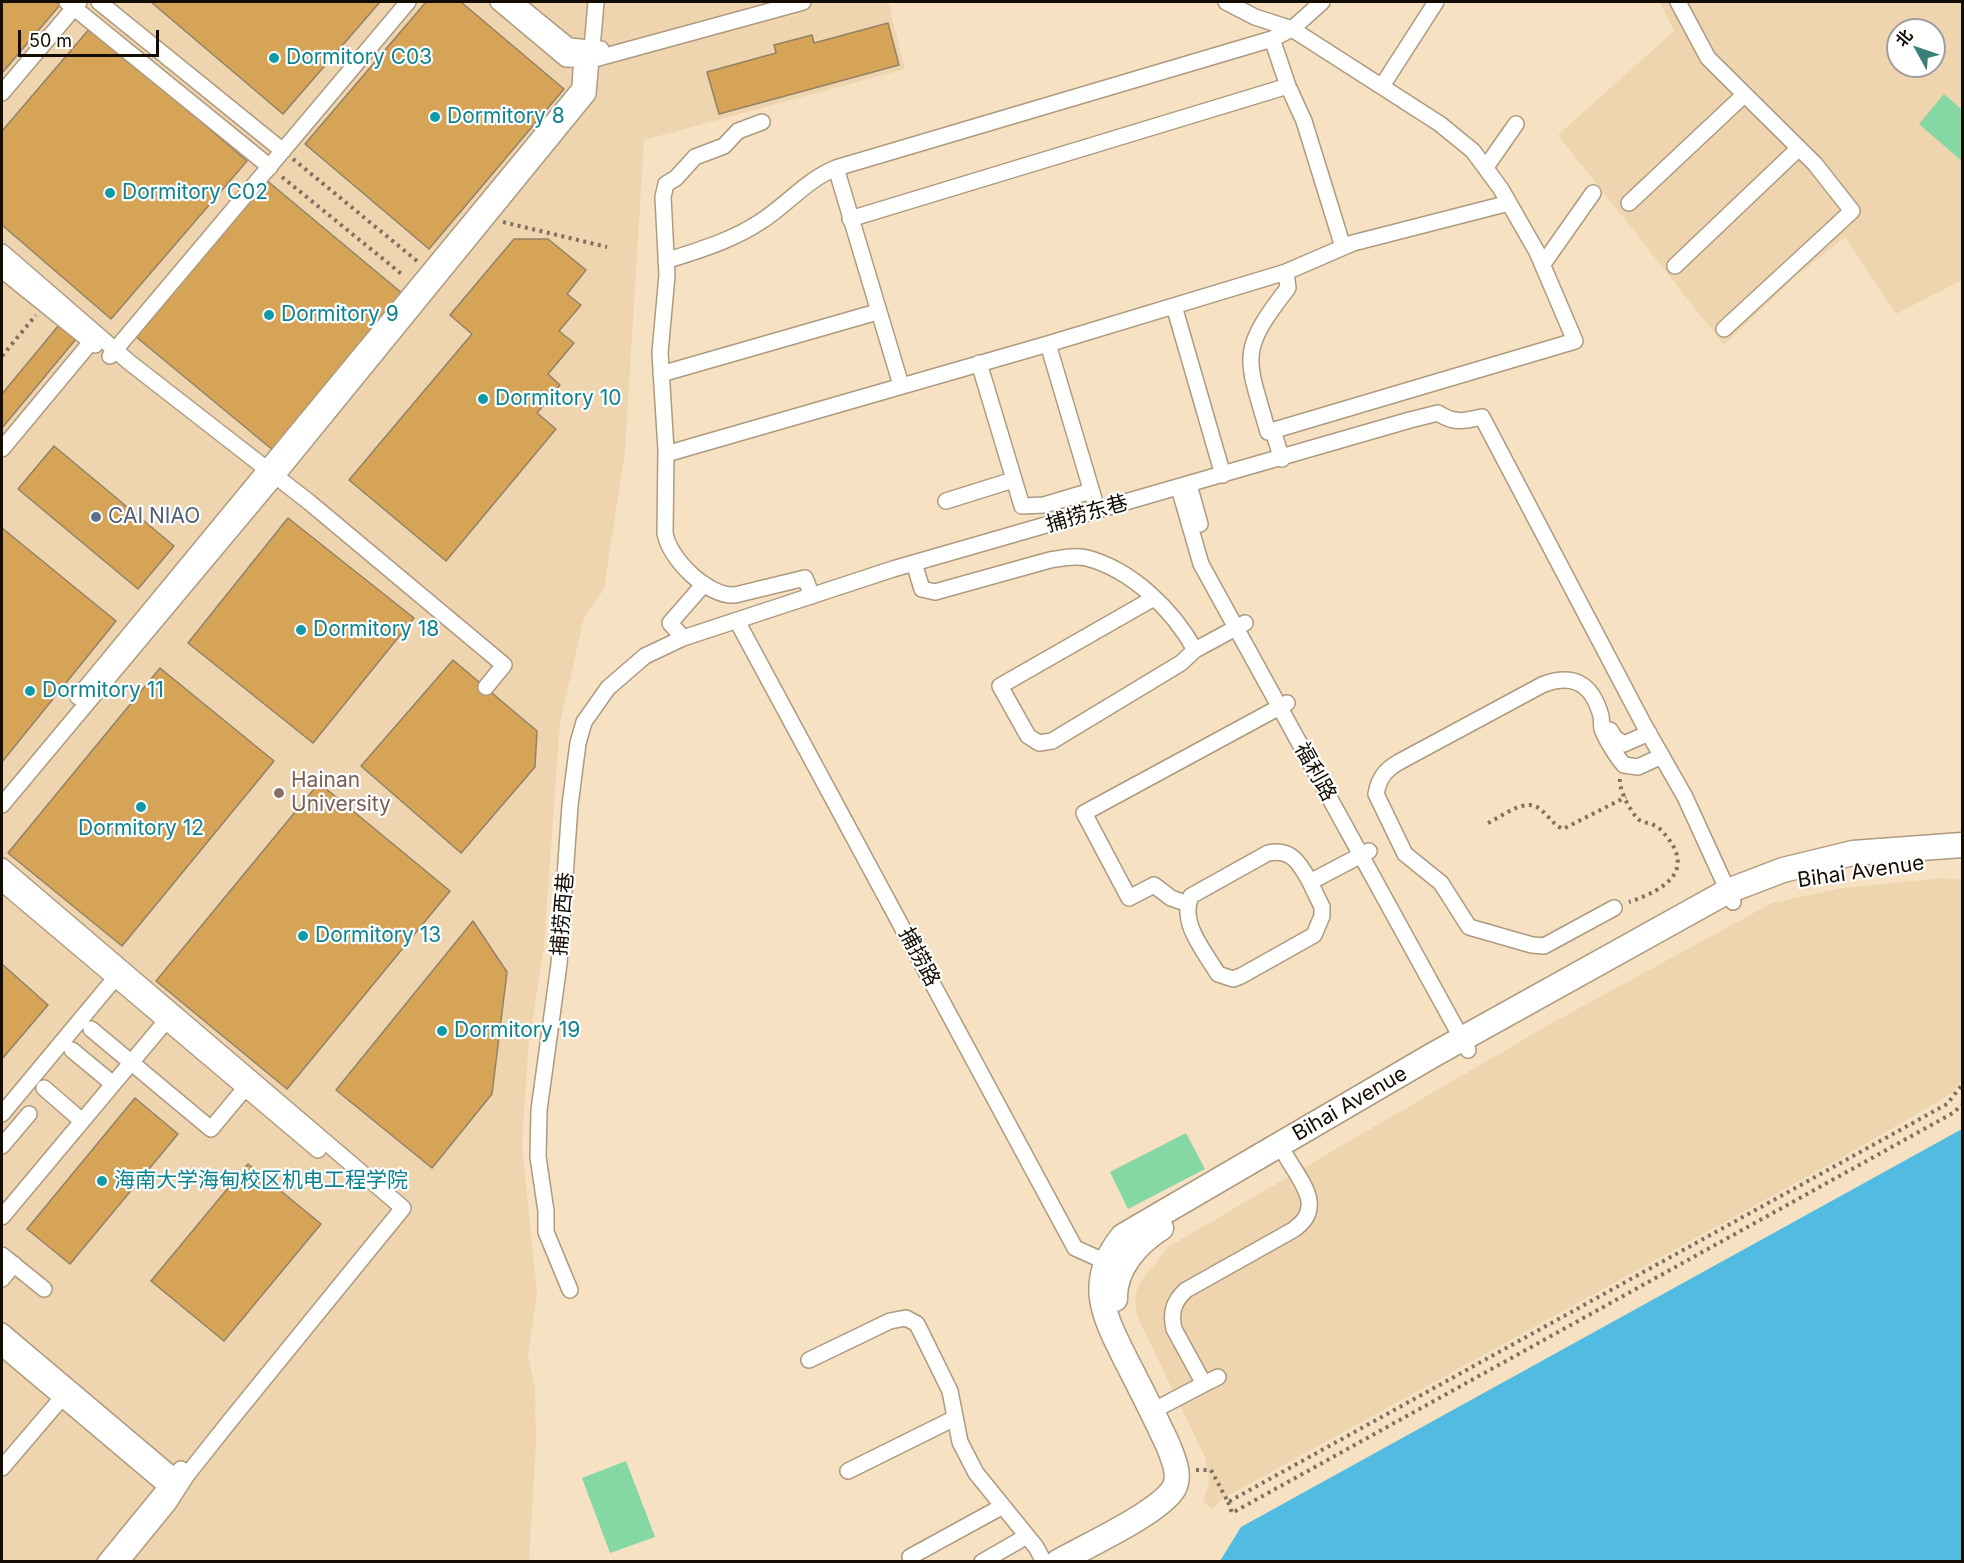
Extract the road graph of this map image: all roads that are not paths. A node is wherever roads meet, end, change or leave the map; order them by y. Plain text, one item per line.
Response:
1 (99, 2) edge
2 (408, 2) edge
3 (498, 2) edge
4 (515, 2) edge
5 (587, 2) edge
6 (596, 2) edge
7 (803, 2) edge
8 (1322, 2) edge
9 (1436, 2) edge
10 (1678, 2) edge
11 (72, 3) edge
12 (1231, 3) edge
13 (1292, 29) junction
14 (1272, 39) junction
15 (587, 53) junction
16 (2, 79) edge
17 (1288, 86) junction
18 (1382, 86) junction
19 (2, 93) edge
20 (1744, 95) junction
21 (762, 122) dead end
22 (1516, 124) dead end
23 (1799, 148) junction
24 (283, 151) junction
25 (270, 167) junction
26 (1486, 167) junction
27 (836, 168) junction
28 (1593, 193) dead end
29 (1509, 203) junction
30 (1629, 203) dead end
31 (850, 219) junction
32 (1343, 247) junction
33 (2, 252) edge
34 (666, 261) junction
35 (1543, 264) junction
36 (1675, 266) dead end
37 (2, 270) edge
38 (1286, 272) junction
39 (434, 275) junction
40 (1174, 306) junction
41 (877, 312) junction
42 (1724, 329) dead end
43 (90, 336) junction
44 (1048, 344) junction
45 (113, 353) junction
46 (979, 363) junction
47 (661, 374) junction
48 (901, 385) junction
49 (1273, 431) junction
50 (2, 435) edge
51 (2, 449) edge
52 (666, 454) junction
53 (1282, 459) junction
54 (1223, 475) junction
55 (270, 476) junction
56 (1013, 480) junction
57 (1184, 486) junction
58 (1091, 491) junction
59 (946, 501) dead end
60 (1097, 511) junction
61 (914, 563) junction
62 (704, 584) junction
63 (812, 596) junction
64 (1154, 598) junction
65 (737, 621) junction
66 (1240, 625) junction
67 (683, 638) junction
68 (1195, 650) junction
69 (486, 687) dead end
70 (1284, 704) junction
71 (1601, 717) junction
72 (1649, 733) junction
73 (1662, 756) junction
74 (2, 790) edge
75 (2, 805) edge
76 (1962, 845) edge
77 (1365, 853) junction
78 (1962, 862) edge
79 (2, 866) edge
80 (1310, 882) junction
81 (2, 883) edge
82 (1731, 896) junction
83 (1188, 904) junction
84 (1614, 908) road end
85 (115, 971) junction
86 (170, 1017) junction
87 (91, 1029) dead end
88 (1469, 1042) junction
89 (72, 1050) dead end
90 (131, 1062) junction
91 (113, 1084) junction
92 (248, 1084) junction
93 (44, 1089) dead end
94 (2, 1100) edge
95 (2, 1114) edge
96 (29, 1114) dead end
97 (82, 1121) junction
98 (2, 1146) edge
99 (1286, 1156) junction
100 (2, 1217) edge
101 (2, 1255) edge
102 (14, 1264) junction
103 (1114, 1265) junction
104 (2, 1279) edge
105 (44, 1289) dead end
106 (570, 1290) dead end
107 (2, 1331) edge
108 (2, 1348) edge
109 (809, 1360) dead end
110 (1218, 1377) dead end
111 (1204, 1384) junction
112 (65, 1393) junction
113 (1162, 1406) junction
114 (955, 1418) junction
115 (2, 1467) edge
116 (848, 1472) dead end
117 (174, 1485) junction
118 (1003, 1506) junction
119 (1027, 1536) junction
120 (105, 1562) edge
121 (121, 1562) edge
122 (913, 1562) edge
123 (982, 1562) edge
124 (1044, 1562) edge
125 (1058, 1562) edge
126 (1083, 1562) edge

1 - 24 street
2 - 24 street
3 - 15 street
4 - 15 street
5 - 15 street
6 - 15 street
7 - 15 street
8 - 13 street
9 - 18 street
10 - 20 street
11 - 16 street
11 - 19 street
11 - 25 street
12 - 13 street
13 - 14 street
13 - 18 street
14 - 17 street
14 - 27 street
15 - 39 street
15 - 39 street
17 - 31 street
17 - 32 street
18 - 26 street
20 - 23 street
20 - 30 street
21 - 34 street
22 - 26 street
23 - 36 street
23 - 42 street
24 - 25 street
25 - 45 street
26 - 29 street
27 - 31 street
27 - 34 street
28 - 35 street
29 - 32 street
29 - 35 street
31 - 41 street
32 - 38 street
33 - 43 street
34 - 47 street
35 - 49 street
37 - 43 street
38 - 40 street
38 - 49 street
39 - 55 street
40 - 44 street
40 - 54 street
41 - 47 street
41 - 48 street
43 - 45 street
43 - 50 street
43 - 51 street
44 - 46 street
44 - 58 street
45 - 55 street
46 - 48 street
46 - 56 street
47 - 52 street
48 - 52 street
49 - 53 street
52 - 62 street
53 - 54 street, 捕捞东巷
53 - 72 street, 捕捞东巷
54 - 57 street, 捕捞东巷
55 - 69 street
55 - 74 street
55 - 75 street
56 - 58 street
56 - 59 street
57 - 60 street, 捕捞东巷
57 - 66 street, 福利路
58 - 60 street
60 - 61 street, 捕捞东巷
61 - 63 street, 捕捞东巷
61 - 64 street
62 - 63 street
62 - 67 street
63 - 65 street, 捕捞东巷
64 - 68 street
64 - 68 street
65 - 67 street, 捕捞西巷
65 - 103 street, 捕捞路
66 - 68 street
66 - 70 street, 福利路
67 - 106 street, 捕捞西巷
70 - 77 street, 福利路
70 - 83 street
71 - 72 street
71 - 73 street
71 - 84 street
72 - 73 street
73 - 82 street
76 - 82 main road, Bihai Avenue
77 - 80 street
77 - 88 street, 福利路
78 - 82 main road, Bihai Avenue
79 - 85 street
80 - 83 street
80 - 83 street
81 - 85 street
82 - 88 main road, Bihai Avenue
85 - 86 street
85 - 94 street
85 - 95 street
86 - 90 street
86 - 92 street
87 - 90 street
88 - 99 main road, Bihai Avenue
88 - 103 main road, Bihai Avenue
89 - 91 street
90 - 91 street
90 - 92 street
91 - 97 street
92 - 117 street
93 - 97 street
96 - 98 street
97 - 100 street
99 - 103 main road, Bihai Avenue
99 - 111 street
101 - 102 street
102 - 104 street
102 - 105 street
103 - 113 main road, Bihai Avenue
103 - 125 main road, Bihai Avenue
107 - 112 street
108 - 112 street
109 - 114 street
110 - 111 street
111 - 113 street
112 - 115 street
112 - 117 street
113 - 126 main road, Bihai Avenue
114 - 116 street
114 - 118 street
117 - 120 street
117 - 121 street
118 - 119 street
118 - 122 street
119 - 123 street
119 - 124 street

